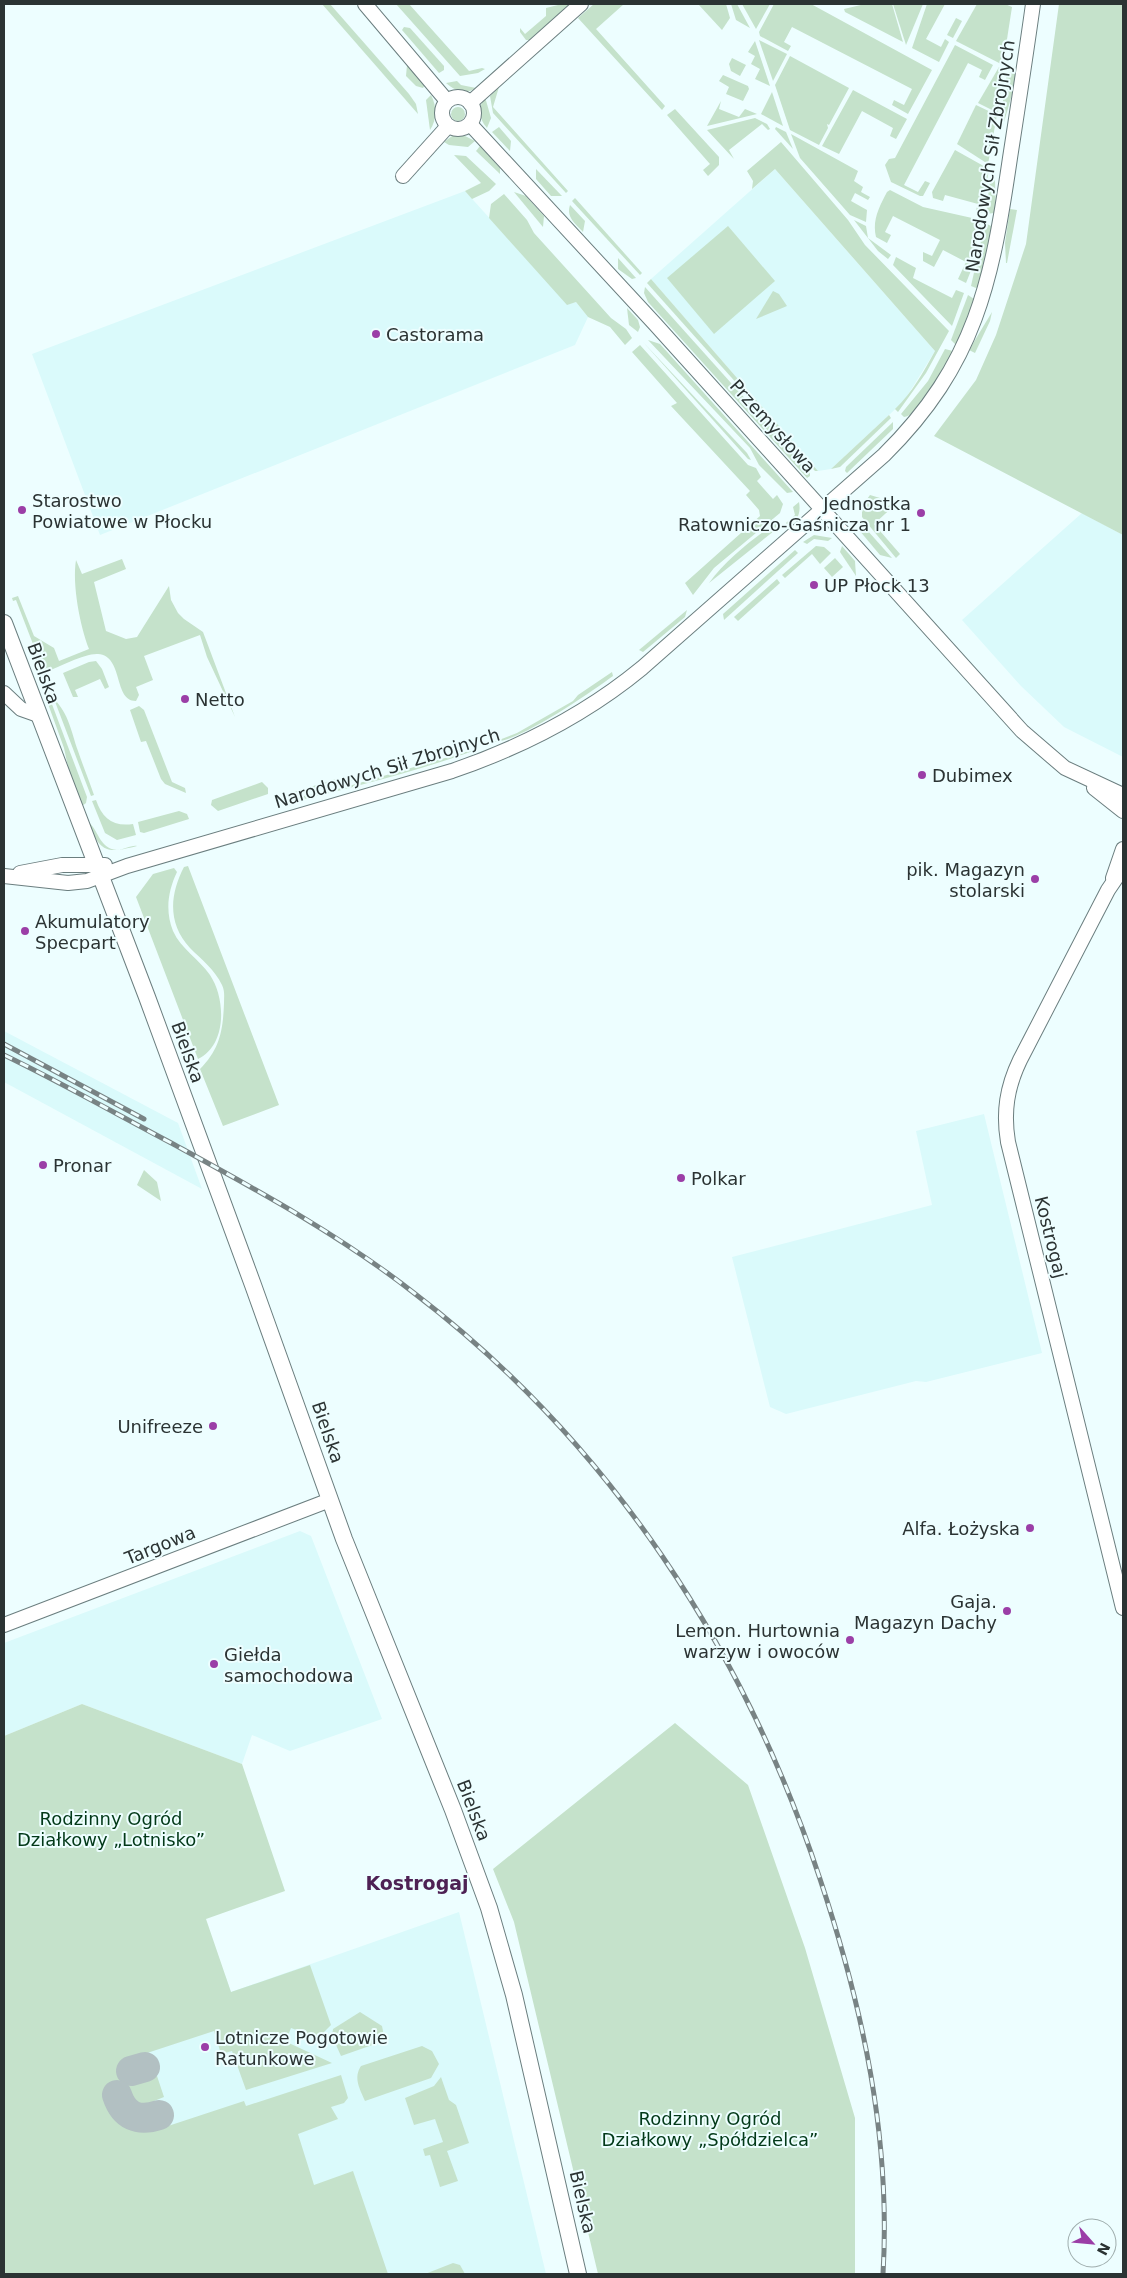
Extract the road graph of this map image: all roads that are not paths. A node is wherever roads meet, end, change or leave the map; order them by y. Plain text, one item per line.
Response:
1 (365, 4) edge
2 (581, 4) edge
3 (1033, 4) edge
4 (447, 101) junction
5 (470, 103) junction
6 (470, 124) junction
7 (448, 126) junction
8 (403, 176) dead end
9 (823, 510) junction
10 (4, 623) edge
11 (28, 688) junction
12 (4, 694) edge
13 (38, 715) junction
14 (1071, 771) junction
15 (1123, 795) edge
16 (1123, 811) edge
17 (1123, 849) edge
18 (1123, 868) edge
19 (97, 871) junction
20 (4, 876) edge
21 (1108, 890) junction
22 (330, 1500) junction
23 (1123, 1608) edge
24 (4, 1625) edge
25 (579, 2272) edge

1 - 4 street
2 - 5 street
3 - 9 street, Narodowych Sił Zbrojnych
4 - 5 street
4 - 7 street
5 - 6 street
6 - 7 street
6 - 9 street, Przemysłowa
7 - 8 street
9 - 14 street, Przemysłowa
9 - 19 street, Narodowych Sił Zbrojnych
10 - 11 main road, Bielska
11 - 12 street
11 - 13 main road, Bielska
12 - 13 street
13 - 19 main road, Bielska
14 - 15 street, Przemysłowa
14 - 16 street, Przemysłowa
17 - 21 street, Kostrogaj
18 - 21 street, Kostrogaj
19 - 20 street, Narodowych Sił Zbrojnych
19 - 22 main road, Bielska
21 - 23 street, Kostrogaj
22 - 24 street, Targowa
22 - 25 main road, Bielska

